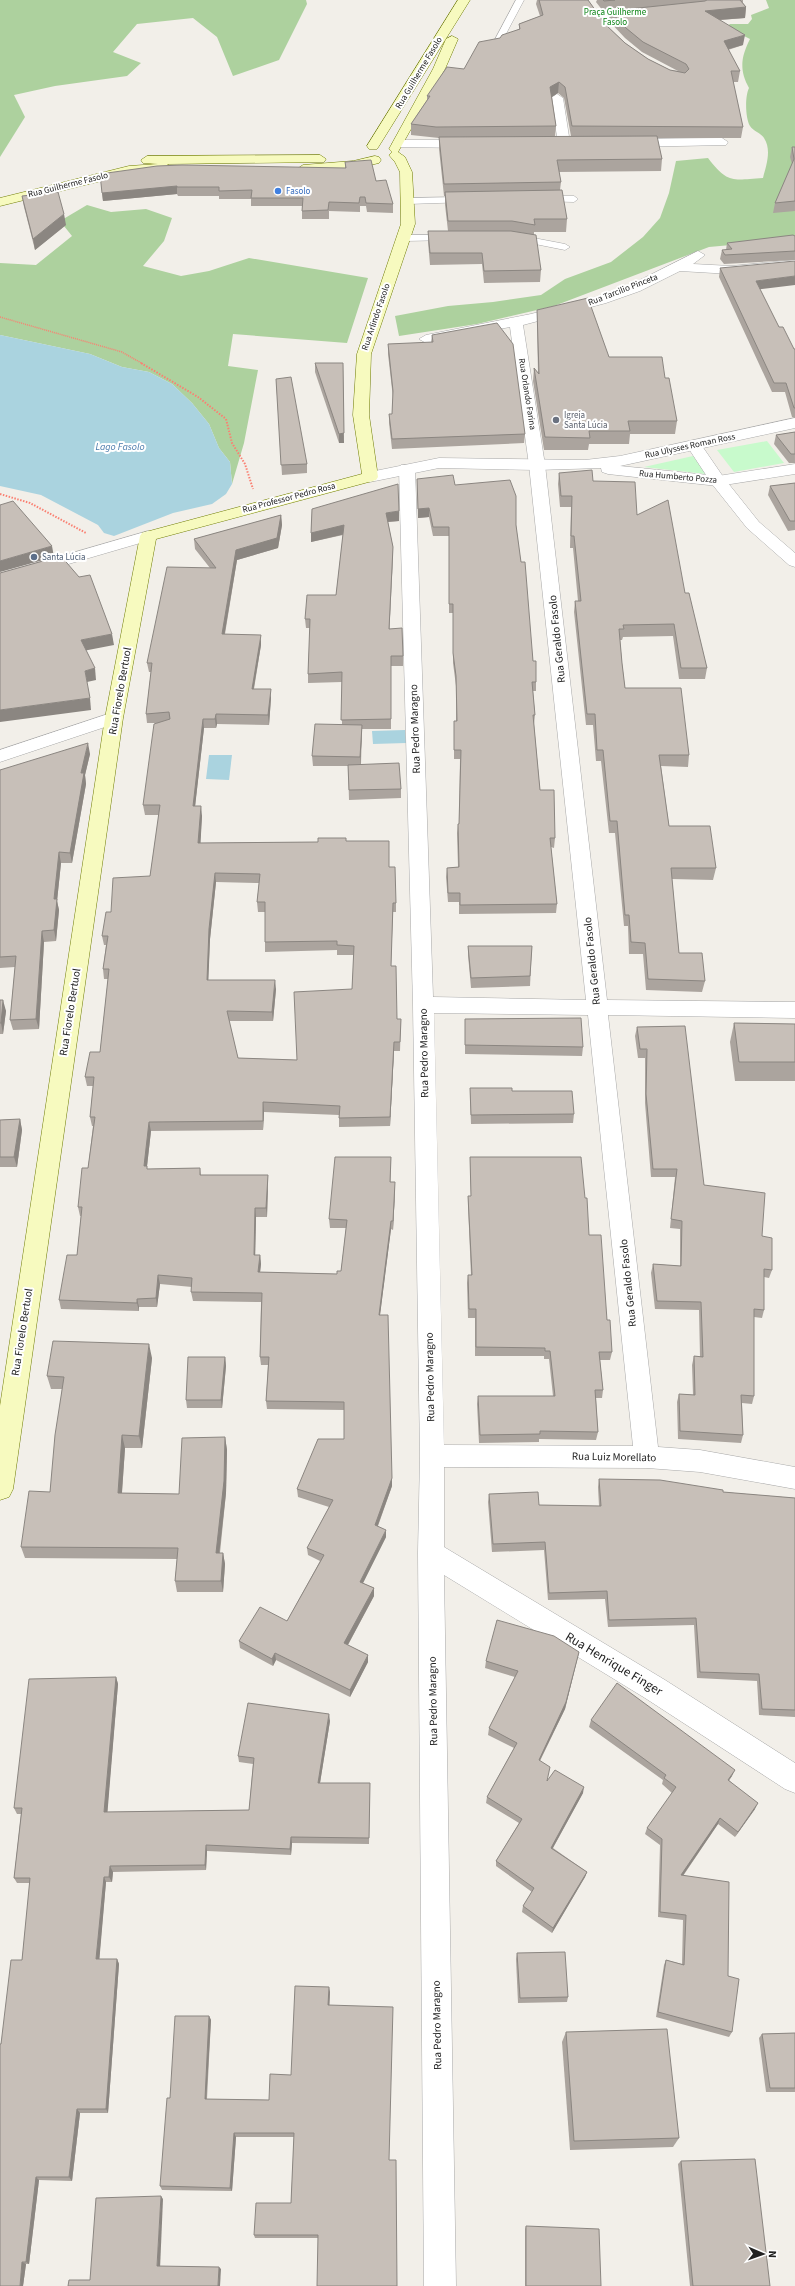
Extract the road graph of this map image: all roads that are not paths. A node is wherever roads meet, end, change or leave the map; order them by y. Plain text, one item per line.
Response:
1 (464, 0) edge
2 (478, 0) edge
3 (520, 0) edge
4 (591, 6) edge
5 (651, 12) edge
6 (599, 17) junction
7 (607, 27) edge
8 (434, 46) junction
9 (447, 47) junction
10 (494, 47) edge
11 (557, 98) edge
12 (722, 142) edge
13 (580, 143) edge
14 (620, 143) edge
15 (485, 144) edge
16 (549, 144) edge
17 (564, 144) junction
18 (368, 149) junction
19 (396, 149) junction
20 (383, 164) junction
21 (405, 184) junction
22 (0, 191) edge
23 (535, 199) edge
24 (574, 199) dead end
25 (472, 200) edge
26 (408, 201) junction
27 (0, 202) edge
28 (405, 238) junction
29 (458, 238) edge
30 (511, 238) edge
31 (565, 247) dead end
32 (698, 255) dead end
33 (795, 264) edge
34 (679, 267) junction
35 (516, 323) junction
36 (426, 339) dead end
37 (795, 423) edge
38 (694, 446) junction
39 (585, 465) junction
40 (537, 466) junction
41 (407, 468) junction
42 (795, 469) edge
43 (370, 477) junction
44 (718, 481) junction
45 (148, 536) junction
46 (795, 562) edge
47 (0, 579) edge
48 (114, 718) junction
49 (0, 756) edge
50 (423, 1005) junction
51 (597, 1006) junction
52 (795, 1010) edge
53 (432, 1456) junction
54 (647, 1457) junction
55 (795, 1478) edge
56 (0, 1489) edge
57 (431, 1553) junction
58 (795, 1779) edge
59 (440, 2286) edge

1 - 8 main road, Rua Guilherme Fasolo
2 - 9 main road, Rua Guilherme Fasolo
3 - 10 lane
4 - 6 street
5 - 6 street
6 - 7 street
8 - 9 main road
8 - 18 main road, Rua Guilherme Fasolo
9 - 19 main road, Rua Guilherme Fasolo
11 - 17 street
12 - 14 street
13 - 17 street
15 - 19 street
16 - 17 street
18 - 19 main road
18 - 20 main road
18 - 22 main road, Rua Guilherme Fasolo
19 - 20 main road, Rua Guilherme Fasolo
19 - 21 main road, Rua Arlindo Fasolo
20 - 21 main road
20 - 27 main road, Rua Guilherme Fasolo
21 - 26 main road, Rua Arlindo Fasolo
23 - 24 lane
25 - 26 lane
26 - 28 main road, Rua Arlindo Fasolo
28 - 29 lane
28 - 43 main road, Rua Arlindo Fasolo
30 - 31 lane
32 - 34 street, Rua Tarcilio Pinceta
33 - 34 street
34 - 35 street, Rua Tarcilio Pinceta
35 - 36 street, Rua Tarcilio Pinceta
35 - 40 street, Rua Orlando Farina
37 - 38 street, Rua Ulysses Roman Ross
38 - 39 street, Rua Ulysses Roman Ross
38 - 44 street
39 - 40 street, Rua Professor Pedro Rosa
39 - 44 street, Rua Humberto Pozza
40 - 41 street, Rua Professor Pedro Rosa
40 - 51 street, Rua Geraldo Fasolo
41 - 43 street, Rua Professor Pedro Rosa
41 - 50 street, Rua Pedro Maragno
42 - 44 street, Rua Humberto Pozza
43 - 45 main road, Rua Professor Pedro Rosa
44 - 46 street
45 - 47 street, Rua Professor Pedro Rosa
45 - 48 main road, Rua Fiorelo Bertuol
48 - 49 street
48 - 56 main road, Rua Fiorelo Bertuol
50 - 51 street
50 - 53 street, Rua Pedro Maragno
51 - 52 street
51 - 54 street, Rua Geraldo Fasolo
53 - 54 street, Rua Luiz Morellato
53 - 57 street, Rua Pedro Maragno
54 - 55 street, Rua Luiz Morellato
57 - 58 street, Rua Henrique Finger
57 - 59 street, Rua Pedro Maragno

